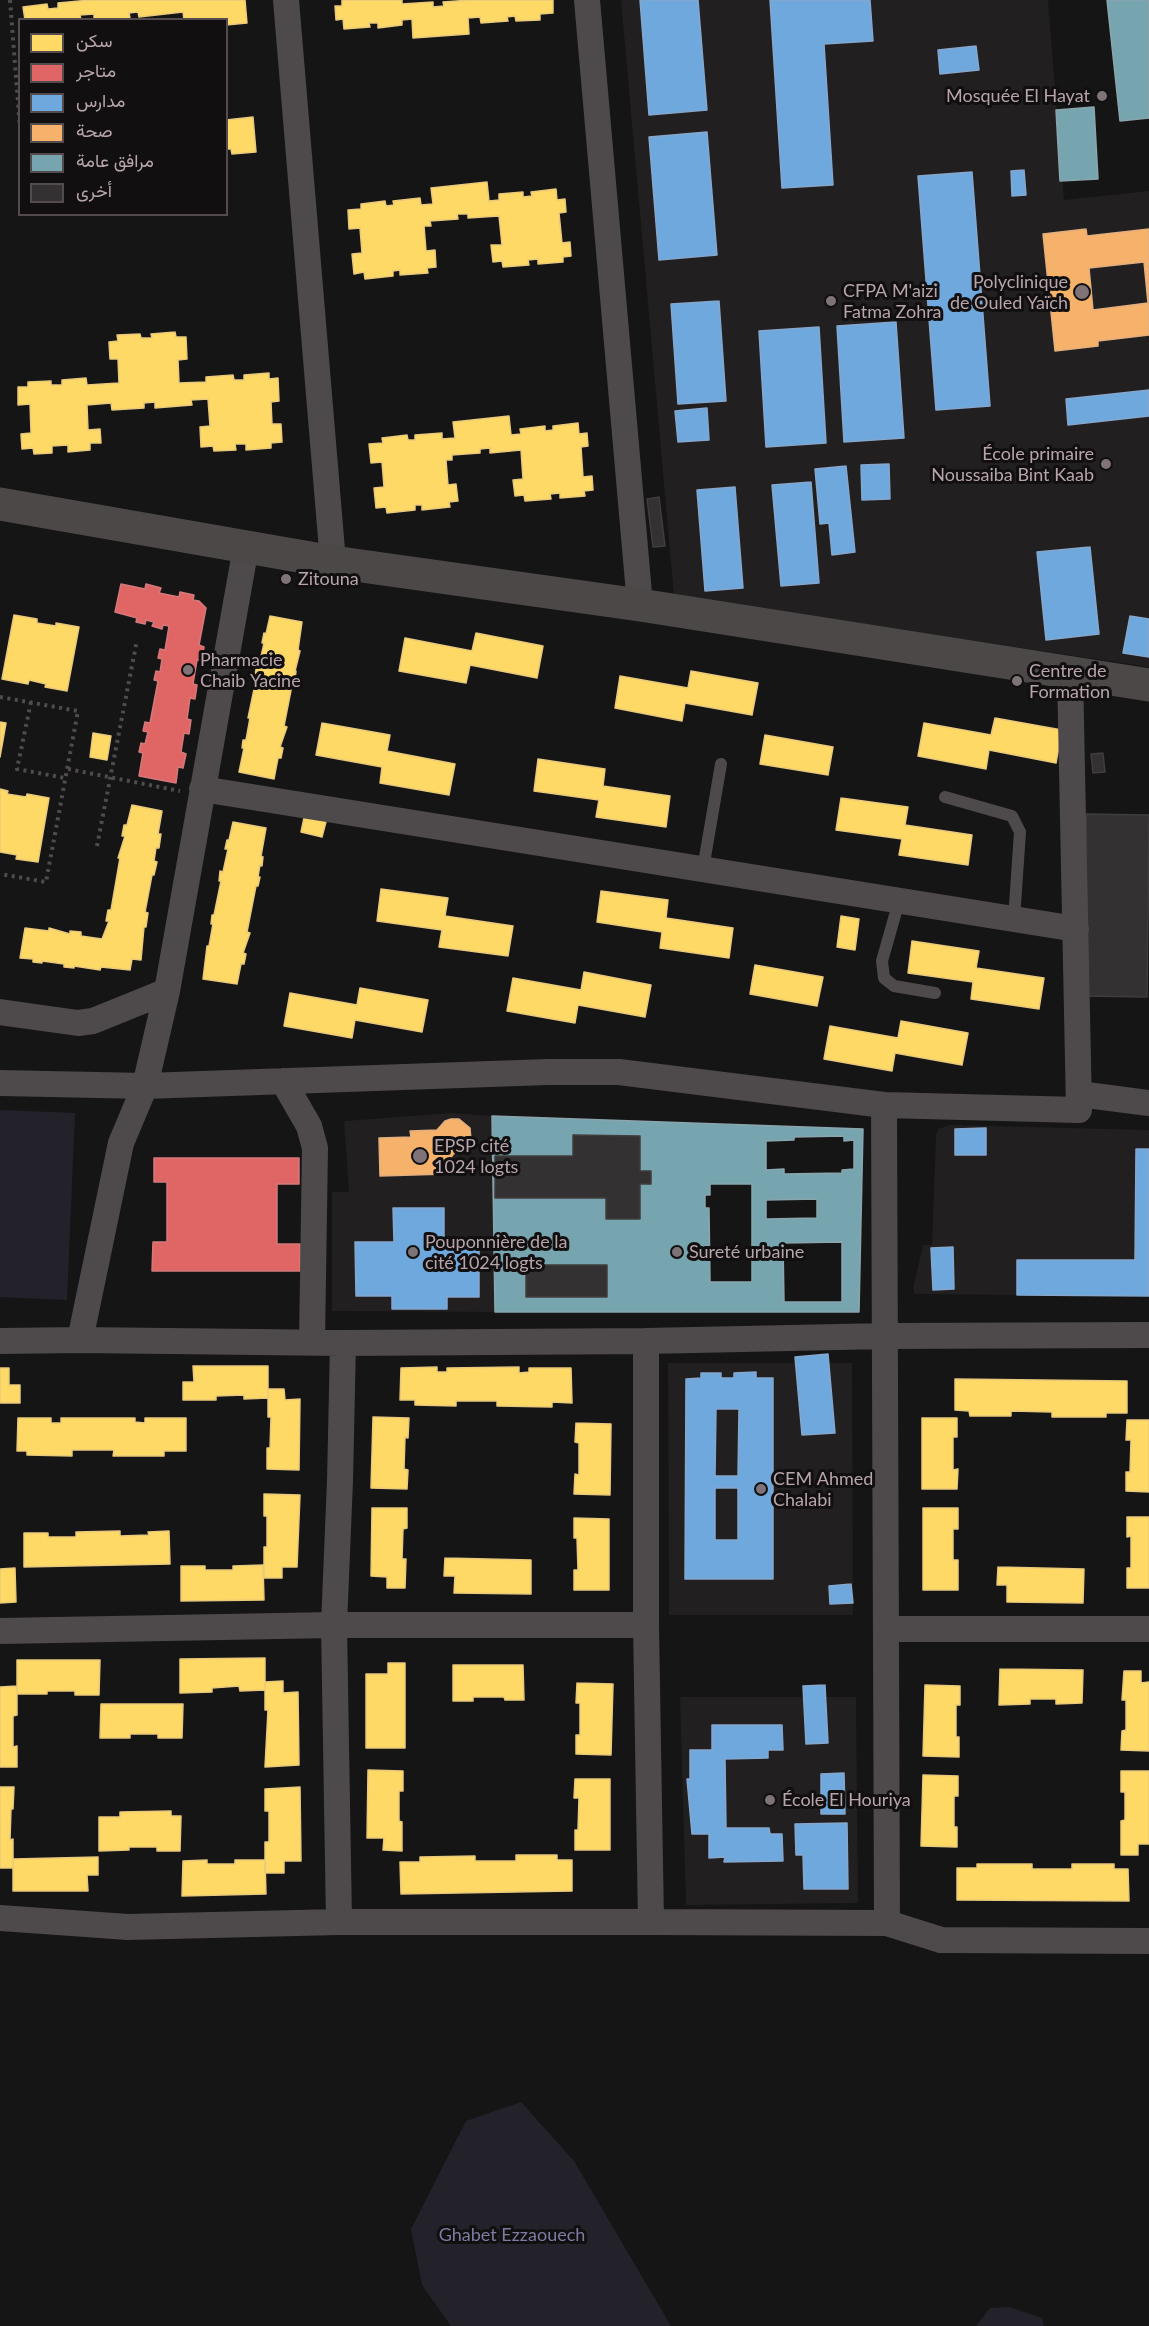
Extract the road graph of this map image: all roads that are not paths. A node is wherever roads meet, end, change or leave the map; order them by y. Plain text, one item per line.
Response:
1 (286, 0) edge
2 (587, 0) edge
3 (0, 504) edge
4 (246, 547) junction
5 (333, 562) junction
6 (640, 605) junction
7 (1070, 672) junction
8 (1149, 685) edge
9 (721, 764) dead end
10 (202, 792) junction
11 (945, 797) dead end
12 (703, 869) junction
13 (899, 901) junction
14 (1014, 919) junction
15 (1076, 929) junction
16 (166, 991) junction
17 (935, 993) dead end
18 (0, 1012) edge
19 (283, 1081) junction
20 (0, 1083) edge
21 (145, 1086) junction
22 (1079, 1095) junction
23 (1149, 1103) edge
24 (885, 1105) junction
25 (1149, 1335) edge
26 (887, 1336) junction
27 (80, 1340) junction
28 (0, 1341) edge
29 (646, 1341) junction
30 (312, 1342) junction
31 (343, 1343) junction
32 (334, 1625) junction
33 (646, 1625) junction
34 (887, 1629) junction
35 (1149, 1629) edge
36 (0, 1631) edge
37 (0, 1918) edge
38 (339, 1922) junction
39 (651, 1922) junction
40 (888, 1923) junction
41 (1149, 1941) edge

1 - 5 street
2 - 6 street
3 - 4 street
4 - 5 street
4 - 10 street
5 - 6 street
6 - 7 street
7 - 8 street
7 - 15 street
9 - 12 lane
10 - 12 street
10 - 16 street
11 - 14 lane
12 - 13 street
13 - 14 street
13 - 17 lane
14 - 15 street
15 - 22 street
16 - 18 street
16 - 21 street
19 - 21 street
19 - 24 street
19 - 30 street
20 - 21 street
21 - 27 street
22 - 23 street
22 - 24 street
24 - 26 street
25 - 26 street
26 - 29 street
26 - 34 street
27 - 28 street
27 - 30 street
29 - 31 street
29 - 33 street
30 - 31 street
31 - 32 street
32 - 33 street
32 - 36 street
32 - 38 street
33 - 39 street
34 - 35 street
34 - 40 street
37 - 38 street
38 - 39 street
39 - 40 street
40 - 41 street

